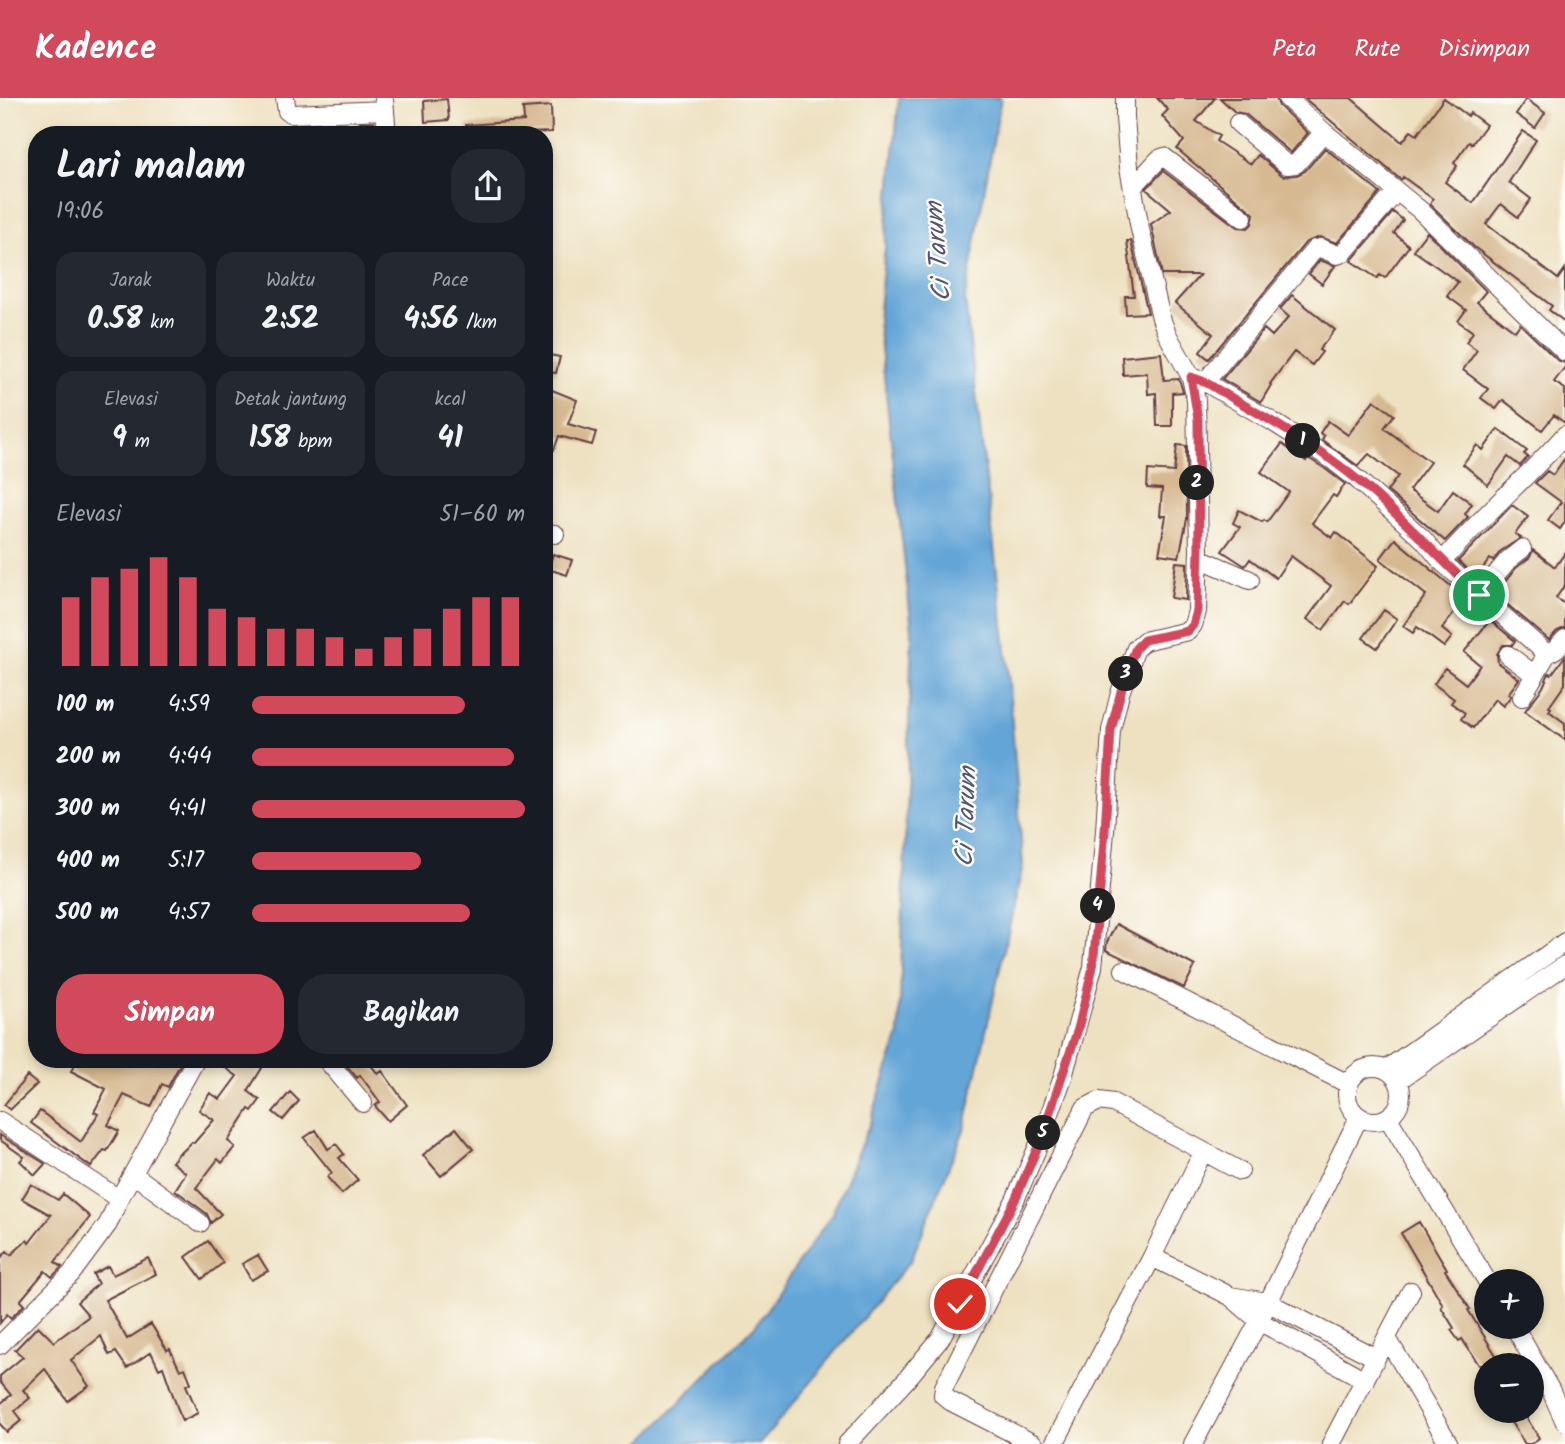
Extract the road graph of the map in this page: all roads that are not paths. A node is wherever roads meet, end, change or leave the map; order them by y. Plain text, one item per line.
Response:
1 (285, 98) edge
2 (1125, 98) edge
3 (1287, 98) edge
4 (384, 104) edge
5 (1238, 123) dead end
6 (386, 126) edge
7 (1324, 132) junction
8 (1133, 187) junction
9 (1396, 192) junction
10 (1244, 218) dead end
11 (1565, 352) edge
12 (1198, 379) junction
13 (1565, 435) edge
14 (1522, 549) dead end
15 (1199, 558) junction
16 (1442, 562) junction
17 (1250, 579) dead end
18 (1479, 595) junction
19 (1565, 639) edge
20 (1547, 654) junction
21 (1508, 655) dead end
22 (1535, 675) junction
23 (1522, 697) dead end
24 (1565, 942) edge
25 (1565, 965) edge
26 (1124, 970) dead end
27 (191, 1068) edge
28 (334, 1068) edge
29 (1393, 1074) junction
30 (1348, 1084) junction
31 (363, 1103) dead end
32 (1359, 1117) junction
33 (1388, 1118) junction
34 (0, 1121) edge
35 (1203, 1152) junction
36 (1240, 1171) dead end
37 (133, 1174) junction
38 (120, 1199) junction
39 (200, 1223) dead end
40 (1152, 1257) junction
41 (1480, 1269) edge
42 (1411, 1291) dead end
43 (1230, 1296) junction
44 (1267, 1302) junction
45 (1259, 1321) junction
46 (1387, 1338) junction
47 (1521, 1339) edge
48 (0, 1345) edge
49 (1377, 1358) junction
50 (1365, 1380) junction
51 (1565, 1422) edge
52 (848, 1444) edge
53 (1034, 1444) edge
54 (1054, 1444) edge
55 (1193, 1444) edge
56 (1331, 1444) edge
57 (1449, 1444) edge

1 - 4 street
2 - 8 street
3 - 7 street
4 - 6 street
5 - 7 street
7 - 9 street
8 - 10 street
8 - 12 street
9 - 11 street
9 - 12 street
12 - 15 street
12 - 16 street
13 - 16 street
14 - 18 street
15 - 17 street
15 - 52 street
16 - 18 street
18 - 20 street
19 - 20 street
20 - 22 street
21 - 22 street
22 - 23 street
24 - 29 street
25 - 29 street
26 - 30 street
27 - 37 street
28 - 31 street
29 - 30 street
29 - 33 street
30 - 32 street
32 - 33 street
32 - 44 street
33 - 41 street
34 - 38 street
35 - 36 street
35 - 40 street
35 - 53 street
37 - 38 street
37 - 39 street
38 - 48 street
40 - 43 street
40 - 54 street
42 - 46 street
43 - 44 street
43 - 45 street
44 - 45 street
44 - 49 street
45 - 50 street
45 - 55 street
46 - 49 street
46 - 57 street
47 - 51 street
49 - 50 street
50 - 56 street

